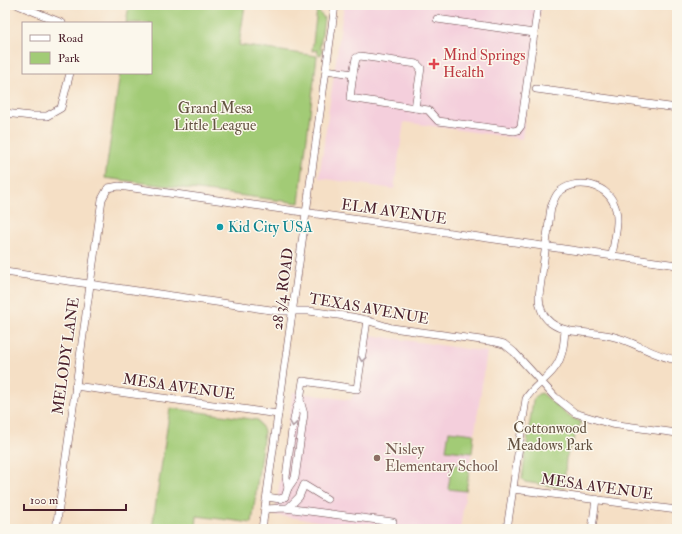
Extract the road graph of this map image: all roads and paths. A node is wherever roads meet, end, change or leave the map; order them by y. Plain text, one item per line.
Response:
1 (18, 5) edge
2 (335, 5) edge
3 (538, 5) edge
4 (437, 19) dead end
5 (60, 22) edge
6 (534, 33) junction
7 (326, 70) junction
8 (70, 74) edge
9 (353, 74) junction
10 (536, 89) dead end
11 (415, 108) junction
12 (677, 108) edge
13 (5, 113) edge
14 (108, 188) joint
15 (306, 212) junction
16 (545, 246) junction
17 (612, 256) junction
18 (677, 265) edge
19 (5, 272) edge
20 (90, 284) junction
21 (293, 311) junction
22 (367, 320) junction
23 (566, 330) junction
24 (677, 360) edge
25 (542, 382) junction
26 (75, 386) junction
27 (278, 414) junction
28 (677, 433) edge
29 (513, 489) junction
30 (267, 497) junction
31 (327, 499) dead end
32 (596, 500) junction
33 (288, 508) junction
34 (265, 509) junction
35 (677, 510) edge
36 (393, 522) dead end
37 (677, 522) edge
38 (56, 529) edge
39 (262, 529) edge
40 (507, 529) edge
41 (592, 529) edge
42 (676, 529) edge

1 - 5 street
2 - 7 street, 28 3/4 ROAD
3 - 6 street
4 - 6 street
6 - 11 street
7 - 9 street
7 - 15 street, 28 3/4 ROAD
8 - 13 street
9 - 11 street
9 - 11 street
10 - 12 street
14 - 15 street, ELM AVENUE
14 - 20 street, MELODY LANE
15 - 16 street, ELM AVENUE
15 - 21 street, 28 3/4 ROAD
16 - 17 street, ELM AVENUE
16 - 17 street
16 - 23 street
17 - 18 street, ELM AVENUE
19 - 20 street, TEXAS AVENUE
20 - 21 street, TEXAS AVENUE
20 - 26 street, MELODY LANE
21 - 22 street, TEXAS AVENUE
21 - 27 street, 28 3/4 ROAD
22 - 25 street, TEXAS AVENUE
22 -> 30 street
23 - 24 street
23 - 25 street
25 - 28 street, TEXAS AVENUE
25 - 29 street
26 - 27 street, MESA AVENUE
26 - 38 street, MELODY LANE
27 - 30 street, 28 3/4 ROAD
29 - 32 street, MESA AVENUE
29 - 40 street
30 - 34 street, 28 3/4 ROAD
31 - 33 street
32 - 35 street, MESA AVENUE
32 - 41 street
33 - 34 street
33 - 36 street
34 - 39 street, 28 3/4 ROAD
37 - 42 street

